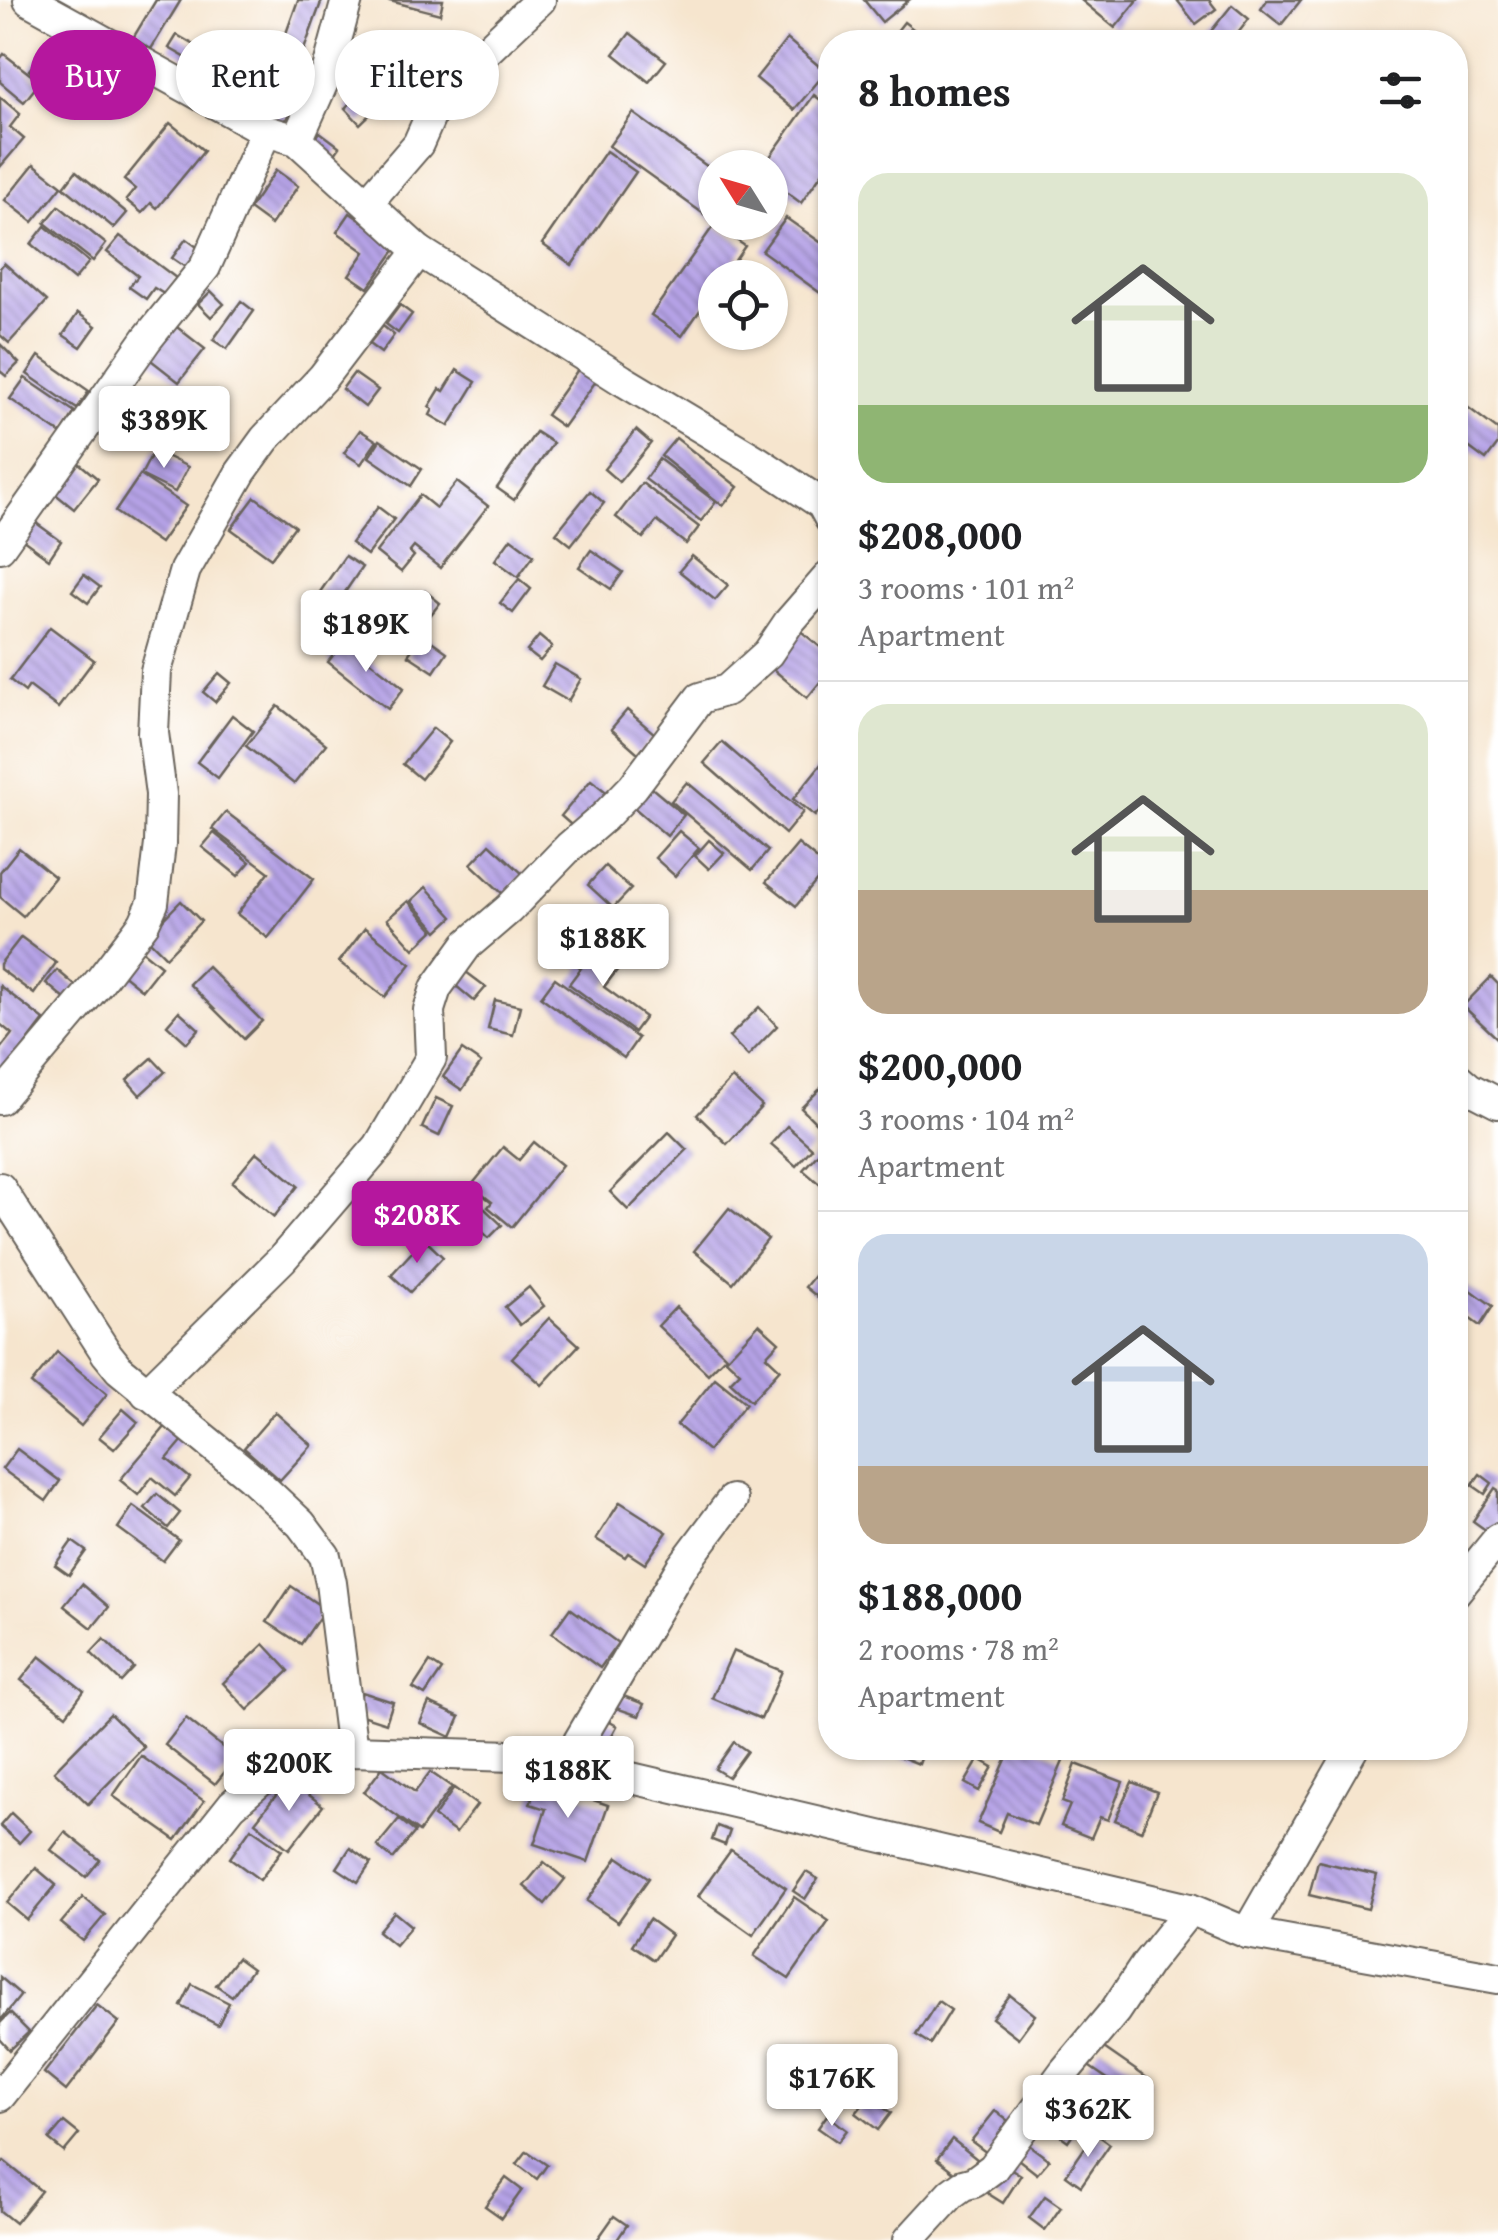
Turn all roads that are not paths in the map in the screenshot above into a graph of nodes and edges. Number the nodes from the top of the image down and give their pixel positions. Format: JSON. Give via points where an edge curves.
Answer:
{"nodes":[{"id":1,"x":29,"y":0,"type":"edge"},
{"id":2,"x":347,"y":0,"type":"edge"},
{"id":3,"x":540,"y":0,"type":"edge"},
{"id":4,"x":266,"y":131,"type":"junction"},
{"id":5,"x":297,"y":140,"type":"junction"},
{"id":6,"x":367,"y":203,"type":"junction"},
{"id":7,"x":419,"y":251,"type":"junction"},
{"id":8,"x":818,"y":501,"type":"edge"},
{"id":9,"x":0,"y":547,"type":"edge"},
{"id":10,"x":818,"y":588,"type":"edge"},
{"id":11,"x":1468,"y":1087,"type":"edge"},
{"id":12,"x":0,"y":1099,"type":"edge"},
{"id":13,"x":1498,"y":1103,"type":"edge"},
{"id":14,"x":0,"y":1188,"type":"edge"},
{"id":15,"x":146,"y":1393,"type":"junction"},
{"id":16,"x":732,"y":1500,"type":"dead end"},
{"id":17,"x":1498,"y":1539,"type":"edge"},
{"id":18,"x":1468,"y":1576,"type":"edge"},
{"id":19,"x":352,"y":1750,"type":"junction"},
{"id":20,"x":1347,"y":1760,"type":"edge"},
{"id":21,"x":572,"y":1764,"type":"junction"},
{"id":22,"x":1190,"y":1908,"type":"junction"},
{"id":23,"x":1247,"y":1933,"type":"junction"},
{"id":24,"x":1498,"y":1978,"type":"edge"},
{"id":25,"x":0,"y":2096,"type":"edge"},
{"id":26,"x":909,"y":2240,"type":"edge"}],
"edges":[{"from":1,"to":4,"type":"street"},
{"from":2,"to":5,"type":"street","via":[[327,73]]},
{"from":3,"to":6,"type":"street","via":[[446,89],[418,144]]},
{"from":4,"to":5,"type":"street"},
{"from":4,"to":9,"type":"street","via":[[205,267],[146,339]]},
{"from":5,"to":6,"type":"street"},
{"from":6,"to":7,"type":"street"},
{"from":7,"to":8,"type":"street"},
{"from":7,"to":12,"type":"street","via":[[324,378],[265,439],[185,570],[156,671],[161,794],[154,903],[99,982]]},
{"from":10,"to":15,"type":"street","via":[[768,653],[727,690],[700,698],[633,787],[467,945],[436,988],[429,1010],[430,1058],[379,1146],[282,1259]]},
{"from":11,"to":13,"type":"street"},
{"from":14,"to":15,"type":"street","via":[[107,1354]]},
{"from":15,"to":19,"type":"street","via":[[251,1477],[316,1540],[325,1556]]},
{"from":16,"to":21,"type":"street","via":[[681,1568],[579,1741]]},
{"from":17,"to":18,"type":"street"},
{"from":19,"to":21,"type":"street","via":[[542,1757]]},
{"from":19,"to":25,"type":"street","via":[[307,1757],[266,1776],[232,1804]]},
{"from":20,"to":23,"type":"street"},
{"from":21,"to":22,"type":"street"},
{"from":22,"to":23,"type":"street"},
{"from":22,"to":26,"type":"street","via":[[993,2168],[952,2193]]},
{"from":23,"to":24,"type":"street"}]}
